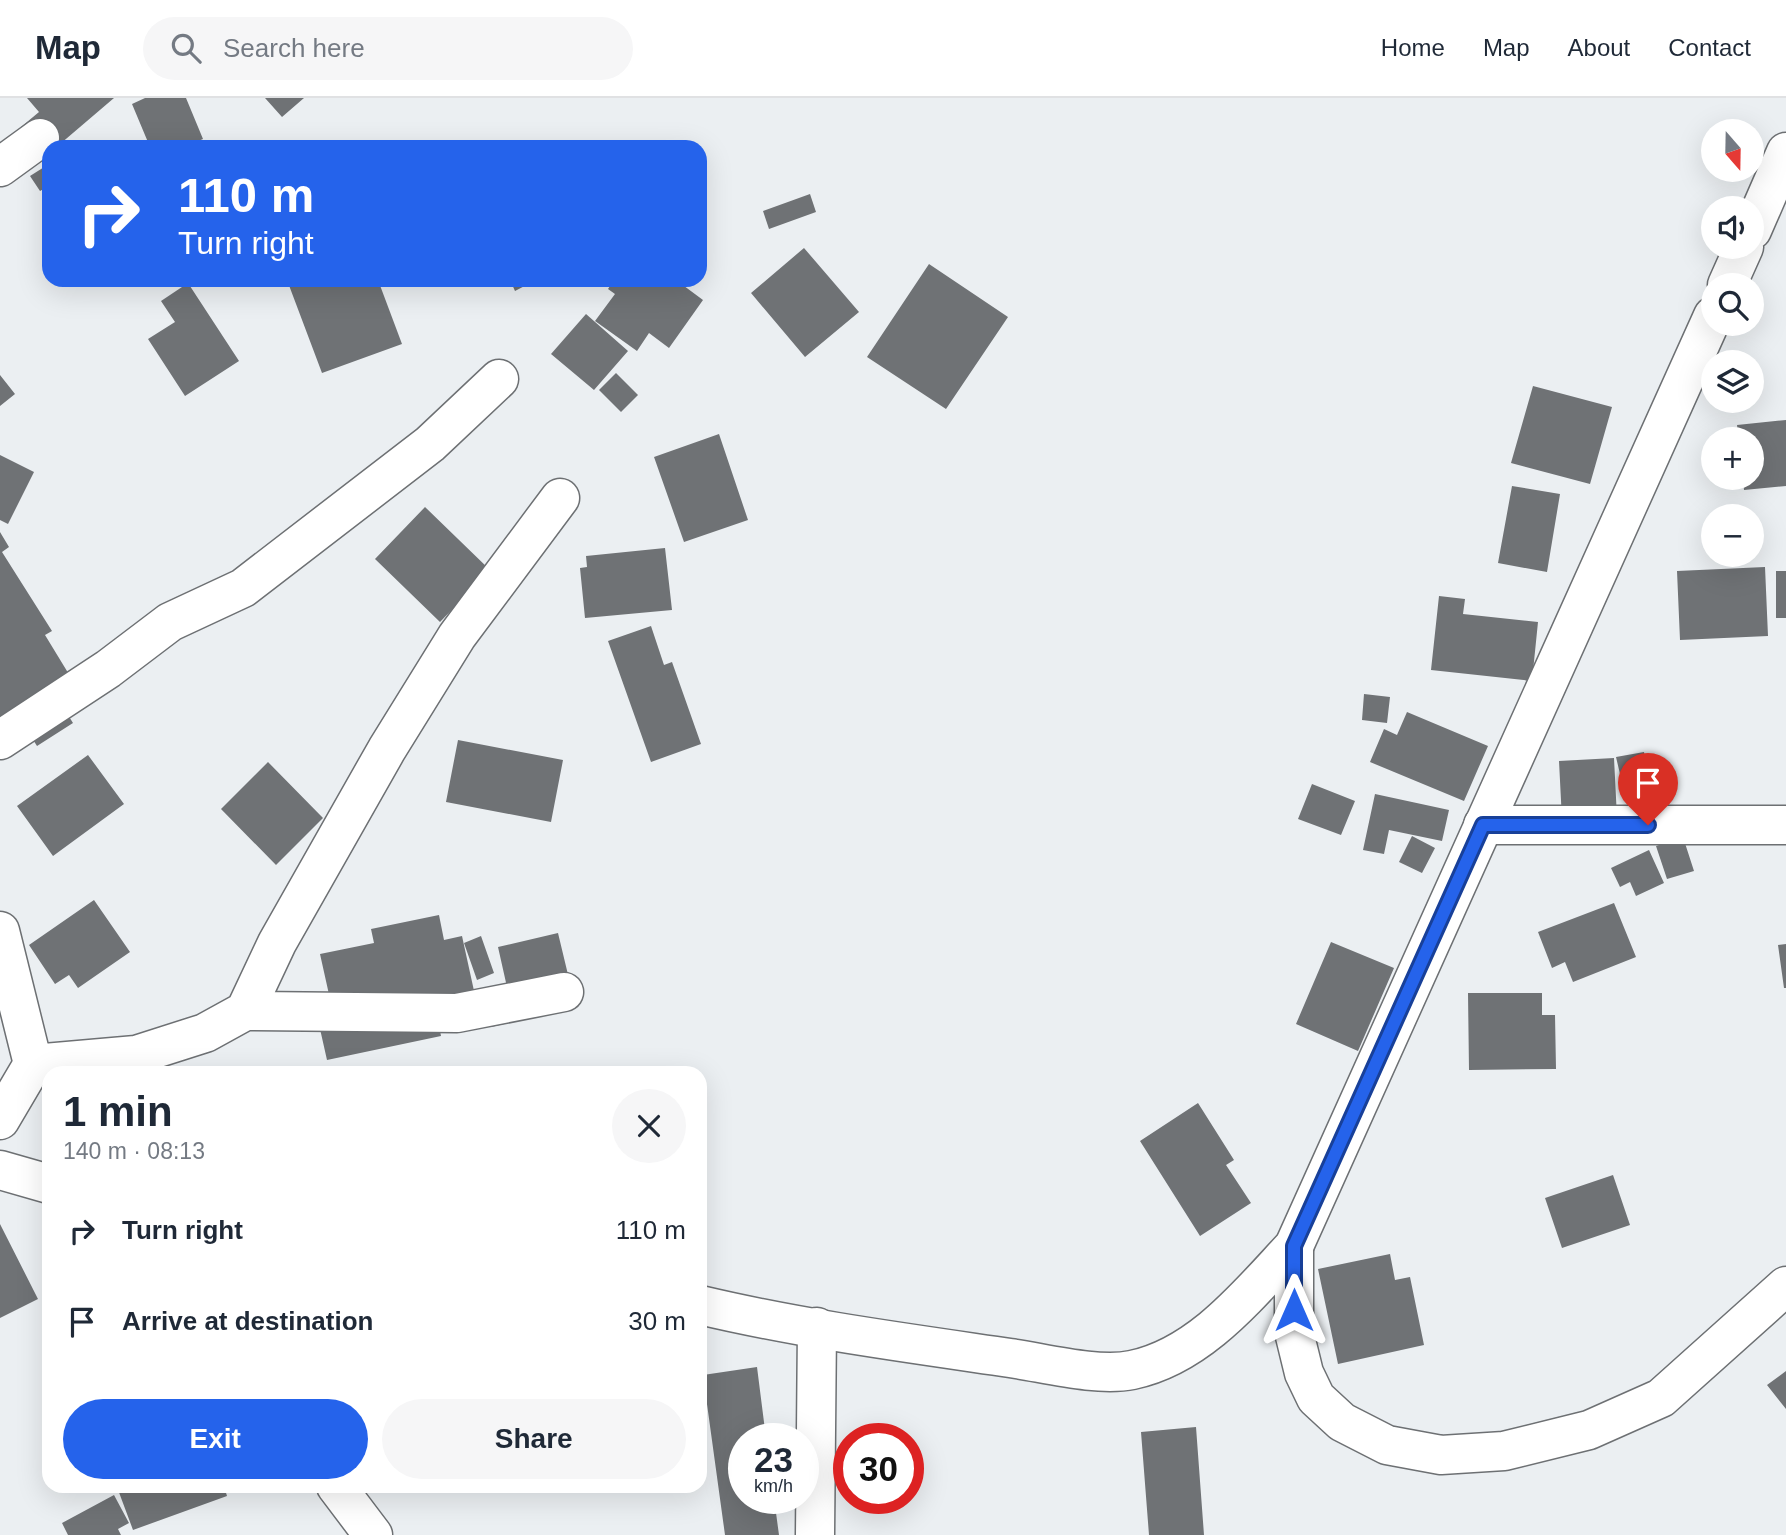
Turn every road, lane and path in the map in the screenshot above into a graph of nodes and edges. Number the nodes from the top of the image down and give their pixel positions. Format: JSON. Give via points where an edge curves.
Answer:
{"nodes":[{"id":1,"x":40,"y":138,"type":"dead end"},
{"id":2,"x":1786,"y":152,"type":"edge"},
{"id":3,"x":0,"y":167,"type":"edge"},
{"id":4,"x":1764,"y":202,"type":"edge"},
{"id":5,"x":1704,"y":336,"type":"edge"},
{"id":6,"x":499,"y":379,"type":"dead end"},
{"id":7,"x":560,"y":498,"type":"dead end"},
{"id":8,"x":0,"y":740,"type":"edge"},
{"id":9,"x":1483,"y":825,"type":"junction"},
{"id":10,"x":1786,"y":825,"type":"edge"},
{"id":11,"x":0,"y":931,"type":"edge"},
{"id":12,"x":564,"y":992,"type":"dead end"},
{"id":13,"x":245,"y":1011,"type":"junction"},
{"id":14,"x":33,"y":1064,"type":"junction"},
{"id":15,"x":0,"y":1120,"type":"edge"},
{"id":16,"x":0,"y":1170,"type":"edge"},
{"id":17,"x":42,"y":1182,"type":"edge"},
{"id":18,"x":1294,"y":1246,"type":"junction"},
{"id":19,"x":1786,"y":1286,"type":"edge"},
{"id":20,"x":707,"y":1306,"type":"edge"},
{"id":21,"x":817,"y":1326,"type":"junction"},
{"id":22,"x":341,"y":1493,"type":"edge"},
{"id":23,"x":373,"y":1535,"type":"edge"},
{"id":24,"x":814,"y":1535,"type":"edge"}],
"edges":[{"from":1,"to":3,"type":"street"},
{"from":2,"to":4,"type":"street"},
{"from":5,"to":9,"type":"street"},
{"from":6,"to":8,"type":"street","via":[[430,444],[243,588],[170,622]]},
{"from":7,"to":13,"type":"street","via":[[450,647],[277,943]]},
{"from":9,"to":10,"type":"street"},
{"from":9,"to":18,"type":"street"},
{"from":11,"to":14,"type":"street"},
{"from":12,"to":13,"type":"street","via":[[457,1013]]},
{"from":13,"to":14,"type":"street","via":[[205,1033],[136,1055]]},
{"from":14,"to":15,"type":"street"},
{"from":16,"to":17,"type":"street"},
{"from":18,"to":19,"type":"street","via":[[1294,1332],[1316,1398],[1342,1422],[1387,1445],[1441,1455],[1504,1451],[1590,1430],[1661,1398]]},
{"from":18,"to":21,"type":"street","via":[[1225,1318],[1173,1355],[1131,1370],[1085,1369]]},
{"from":20,"to":21,"type":"street"},
{"from":21,"to":24,"type":"street"},
{"from":22,"to":23,"type":"street"}]}
